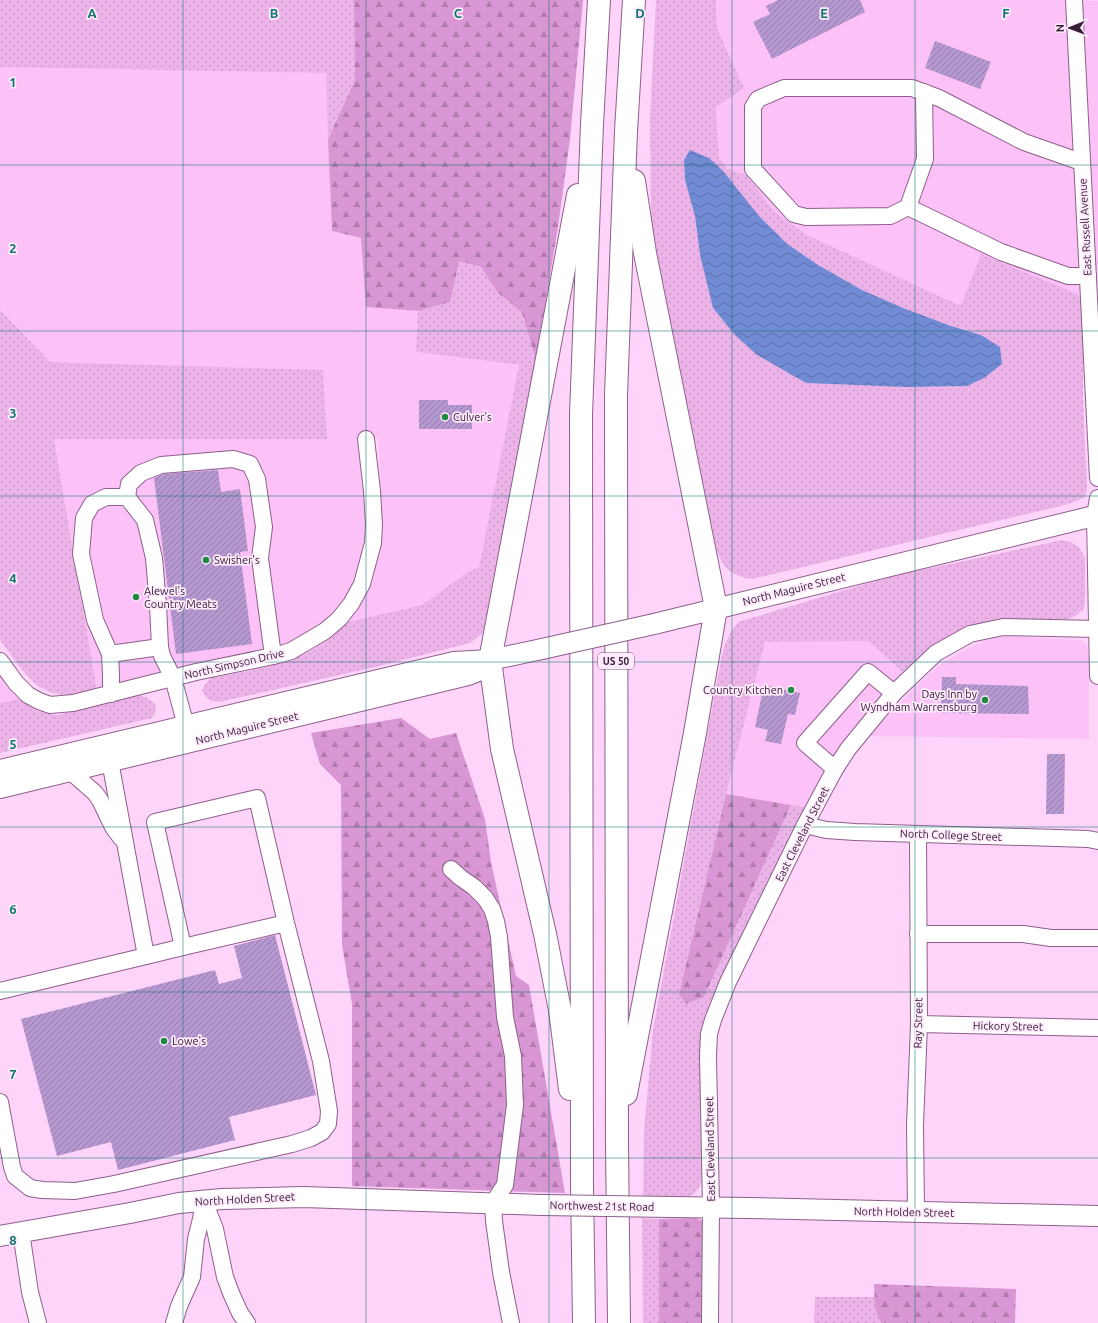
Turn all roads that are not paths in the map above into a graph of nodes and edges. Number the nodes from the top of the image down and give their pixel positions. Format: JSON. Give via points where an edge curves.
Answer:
{"nodes":[{"id":1,"x":599,"y":0,"type":"edge"},
{"id":2,"x":634,"y":0,"type":"edge"},
{"id":3,"x":1074,"y":0,"type":"edge"},
{"id":4,"x":924,"y":92,"type":"junction"},
{"id":5,"x":592,"y":124,"type":"junction"},
{"id":6,"x":626,"y":131,"type":"junction"},
{"id":7,"x":1081,"y":162,"type":"junction"},
{"id":8,"x":908,"y":206,"type":"junction"},
{"id":9,"x":1092,"y":252,"type":"edge"},
{"id":10,"x":1088,"y":276,"type":"junction"},
{"id":11,"x":1095,"y":343,"type":"edge"},
{"id":12,"x":366,"y":439,"type":"dead end"},
{"id":13,"x":1098,"y":478,"type":"edge"},
{"id":14,"x":127,"y":497,"type":"junction"},
{"id":15,"x":1097,"y":510,"type":"edge"},
{"id":16,"x":716,"y":608,"type":"junction"},
{"id":17,"x":1097,"y":629,"type":"junction"},
{"id":18,"x":160,"y":647,"type":"junction"},
{"id":19,"x":110,"y":654,"type":"junction"},
{"id":20,"x":273,"y":656,"type":"junction"},
{"id":21,"x":490,"y":660,"type":"junction"},
{"id":22,"x":0,"y":661,"type":"edge"},
{"id":23,"x":1098,"y":676,"type":"edge"},
{"id":24,"x":172,"y":678,"type":"junction"},
{"id":25,"x":894,"y":693,"type":"junction"},
{"id":26,"x":111,"y":694,"type":"junction"},
{"id":27,"x":186,"y":726,"type":"junction"},
{"id":28,"x":110,"y":762,"type":"junction"},
{"id":29,"x":835,"y":769,"type":"junction"},
{"id":30,"x":0,"y":770,"type":"edge"},
{"id":31,"x":70,"y":771,"type":"junction"},
{"id":32,"x":0,"y":788,"type":"edge"},
{"id":33,"x":805,"y":825,"type":"junction"},
{"id":34,"x":918,"y":834,"type":"junction"},
{"id":35,"x":1098,"y":841,"type":"edge"},
{"id":36,"x":125,"y":843,"type":"junction"},
{"id":37,"x":451,"y":869,"type":"dead end"},
{"id":38,"x":286,"y":923,"type":"junction"},
{"id":39,"x":918,"y":934,"type":"junction"},
{"id":40,"x":1098,"y":938,"type":"edge"},
{"id":41,"x":183,"y":947,"type":"junction"},
{"id":42,"x":146,"y":956,"type":"junction"},
{"id":43,"x":0,"y":991,"type":"edge"},
{"id":44,"x":918,"y":1024,"type":"junction"},
{"id":45,"x":1098,"y":1028,"type":"edge"},
{"id":46,"x":0,"y":1102,"type":"edge"},
{"id":47,"x":617,"y":1143,"type":"junction"},
{"id":48,"x":582,"y":1183,"type":"junction"},
{"id":49,"x":204,"y":1201,"type":"junction"},
{"id":50,"x":492,"y":1203,"type":"junction"},
{"id":51,"x":711,"y":1208,"type":"junction"},
{"id":52,"x":916,"y":1212,"type":"junction"},
{"id":53,"x":1098,"y":1216,"type":"edge"},
{"id":54,"x":21,"y":1232,"type":"junction"},
{"id":55,"x":0,"y":1236,"type":"edge"},
{"id":56,"x":38,"y":1323,"type":"edge"},
{"id":57,"x":174,"y":1323,"type":"edge"},
{"id":58,"x":247,"y":1323,"type":"edge"},
{"id":59,"x":511,"y":1323,"type":"edge"},
{"id":60,"x":584,"y":1323,"type":"edge"},
{"id":61,"x":619,"y":1323,"type":"edge"},
{"id":62,"x":710,"y":1323,"type":"edge"}],
"edges":[{"from":1,"to":5,"type":"highway"},
{"from":2,"to":6,"type":"highway","number":"US 50"},
{"from":3,"to":7,"type":"street","name":"East Russell Avenue"},
{"from":4,"to":7,"type":"street","via":[[1024,142]]},
{"from":4,"to":8,"type":"street","via":[[925,159]]},
{"from":4,"to":8,"type":"street","via":[[912,88],[784,88],[758,99],[752,107],[753,169],[794,214],[806,218],[890,216]]},
{"from":5,"to":21,"type":"highway"},
{"from":5,"to":48,"type":"highway","via":[[580,415]]},
{"from":6,"to":16,"type":"highway","via":[[645,253]]},
{"from":6,"to":47,"type":"highway","number":"US 50","via":[[616,395]]},
{"from":7,"to":9,"type":"street","name":"East Russell Avenue"},
{"from":8,"to":10,"type":"street","via":[[1001,252],[1068,276]]},
{"from":9,"to":10,"type":"street","name":"East Russell Avenue"},
{"from":10,"to":11,"type":"street","name":"East Russell Avenue"},
{"from":11,"to":13,"type":"street","name":"East Russell Avenue"},
{"from":12,"to":20,"type":"street","name":"North Simpson Drive","via":[[374,525],[373,543],[362,584],[351,604],[325,631],[291,651]]},
{"from":14,"to":18,"type":"street","via":[[146,520],[154,558]]},
{"from":14,"to":19,"type":"street","via":[[106,497],[92,504],[84,518],[81,554],[95,620]]},
{"from":14,"to":20,"type":"street","via":[[129,484],[141,473],[161,465],[233,459],[250,464],[257,479],[264,527],[260,558]]},
{"from":15,"to":16,"type":"main road","name":"North Maguire Street"},
{"from":15,"to":17,"type":"street"},
{"from":16,"to":21,"type":"main road","name":"North Maguire Street","bridge":true},
{"from":16,"to":47,"type":"highway","via":[[696,733]]},
{"from":17,"to":23,"type":"street"},
{"from":17,"to":25,"type":"street","name":"East Cleveland Street","via":[[1003,627],[970,634],[936,653]]},
{"from":18,"to":19,"type":"street"},
{"from":18,"to":24,"type":"street"},
{"from":19,"to":26,"type":"street"},
{"from":20,"to":24,"type":"street","name":"North Simpson Drive"},
{"from":21,"to":27,"type":"main road","name":"North Maguire Street","via":[[454,662]]},
{"from":21,"to":28,"type":"main road","name":"North Maguire Street","via":[[478,671],[468,675]]},
{"from":21,"to":48,"type":"highway","via":[[502,750],[560,1010]]},
{"from":22,"to":26,"type":"street","name":"North Simpson Drive","via":[[16,683],[28,694],[50,705],[73,703]]},
{"from":24,"to":26,"type":"street","name":"North Simpson Drive"},
{"from":24,"to":27,"type":"street"},
{"from":25,"to":29,"type":"street","name":"East Cleveland Street"},
{"from":25,"to":29,"type":"street","via":[[868,672],[805,743]]},
{"from":27,"to":30,"type":"main road","name":"North Maguire Street"},
{"from":28,"to":31,"type":"main road","name":"North Maguire Street"},
{"from":28,"to":36,"type":"street"},
{"from":29,"to":33,"type":"street","name":"East Cleveland Street"},
{"from":31,"to":32,"type":"main road","name":"North Maguire Street"},
{"from":31,"to":36,"type":"street","via":[[95,792],[113,827]]},
{"from":33,"to":34,"type":"street","name":"North College Street","via":[[826,830]]},
{"from":33,"to":51,"type":"street","name":"East Cleveland Street","via":[[728,982],[709,1034]]},
{"from":34,"to":35,"type":"street","name":"North College Street"},
{"from":34,"to":39,"type":"street","name":"Ray Street"},
{"from":36,"to":42,"type":"street"},
{"from":37,"to":50,"type":"street","via":[[485,898],[492,909],[499,937],[505,1017],[513,1056],[515,1105],[505,1185]]},
{"from":38,"to":41,"type":"street"},
{"from":38,"to":41,"type":"street","via":[[257,798],[184,815],[155,822]]},
{"from":38,"to":46,"type":"street","via":[[321,1061],[329,1111],[328,1124],[322,1132],[292,1144],[114,1184],[75,1190],[42,1190],[30,1188],[15,1176]]},
{"from":39,"to":40,"type":"street","via":[[1016,934],[1051,938]]},
{"from":39,"to":44,"type":"street","name":"Ray Street"},
{"from":41,"to":42,"type":"street"},
{"from":42,"to":43,"type":"street"},
{"from":44,"to":45,"type":"street","name":"Hickory Street"},
{"from":44,"to":52,"type":"street","name":"Ray Street"},
{"from":47,"to":61,"type":"highway","number":"US 50"},
{"from":48,"to":60,"type":"highway"},
{"from":49,"to":50,"type":"main road","name":"North Holden Street","via":[[304,1197]]},
{"from":49,"to":54,"type":"main road","name":"North Holden Street","via":[[179,1203]]},
{"from":49,"to":57,"type":"street","via":[[192,1276]]},
{"from":49,"to":58,"type":"street","via":[[215,1229],[225,1277],[240,1313]]},
{"from":50,"to":51,"type":"main road","name":"Northwest 21st Road","bridge":true},
{"from":50,"to":59,"type":"street"},
{"from":51,"to":52,"type":"main road","name":"North Holden Street"},
{"from":51,"to":62,"type":"street","name":"East Cleveland Street"},
{"from":52,"to":53,"type":"main road","name":"North Holden Street"},
{"from":54,"to":55,"type":"main road","name":"North Holden Street"},
{"from":54,"to":56,"type":"street","via":[[30,1292]]}]}
